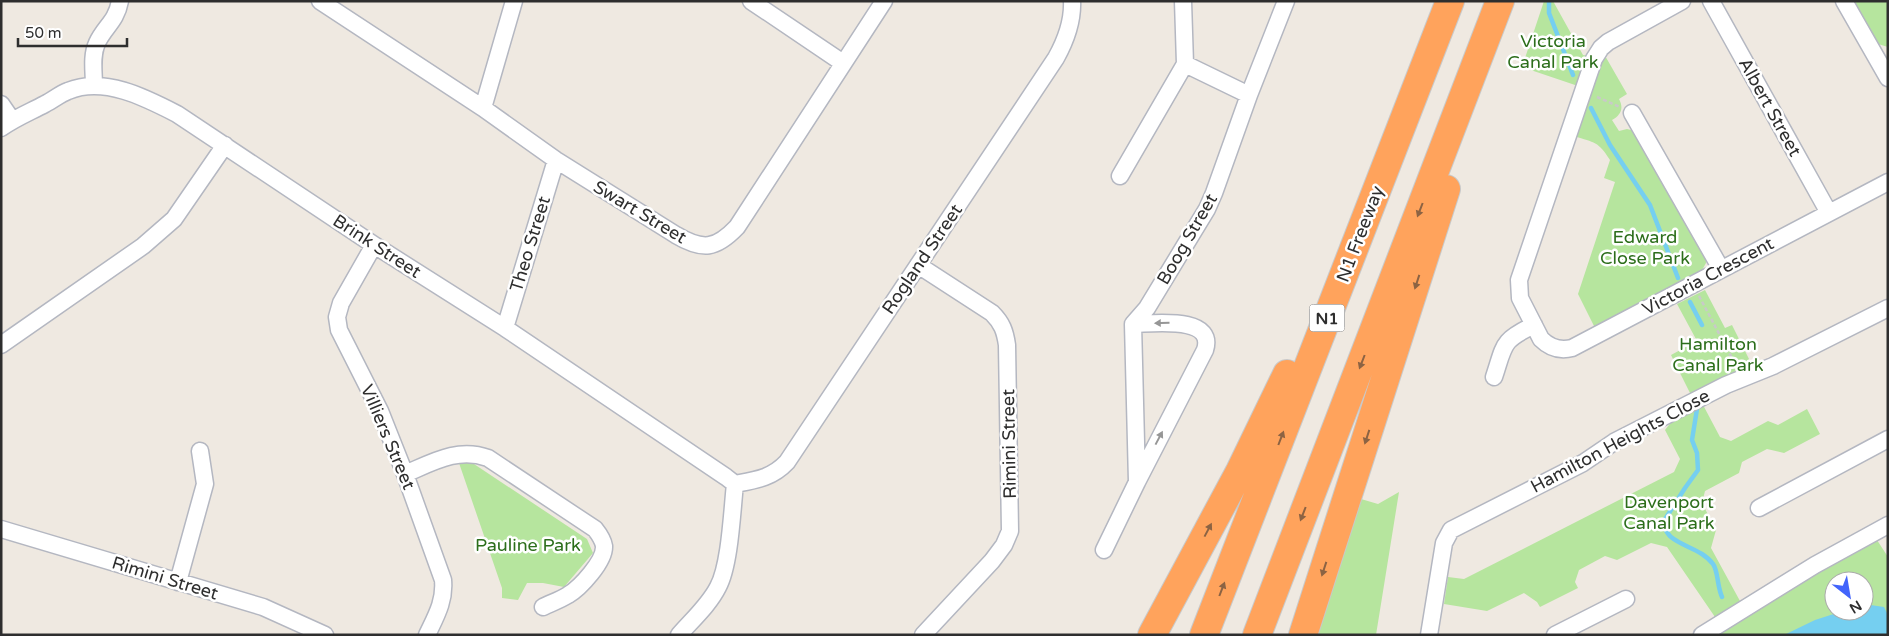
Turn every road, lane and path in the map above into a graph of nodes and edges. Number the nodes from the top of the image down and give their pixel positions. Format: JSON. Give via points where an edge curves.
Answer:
{"nodes":[{"id":1,"x":120,"y":1,"type":"edge"},
{"id":2,"x":320,"y":1,"type":"edge"},
{"id":3,"x":514,"y":1,"type":"edge"},
{"id":4,"x":751,"y":1,"type":"edge"},
{"id":5,"x":884,"y":1,"type":"edge"},
{"id":6,"x":1072,"y":1,"type":"edge"},
{"id":7,"x":1184,"y":1,"type":"edge"},
{"id":8,"x":1286,"y":1,"type":"edge"},
{"id":9,"x":1450,"y":1,"type":"edge"},
{"id":10,"x":1501,"y":1,"type":"edge"},
{"id":11,"x":1682,"y":1,"type":"edge"},
{"id":12,"x":1710,"y":1,"type":"edge"},
{"id":13,"x":1844,"y":1,"type":"edge"},
{"id":14,"x":1432,"y":48,"type":"junction"},
{"id":15,"x":1883,"y":60,"type":"edge"},
{"id":16,"x":843,"y":63,"type":"junction"},
{"id":17,"x":1185,"y":64,"type":"junction"},
{"id":18,"x":1888,"y":78,"type":"edge"},
{"id":19,"x":94,"y":86,"type":"junction"},
{"id":20,"x":1583,"y":90,"type":"junction"},
{"id":21,"x":1249,"y":95,"type":"junction"},
{"id":22,"x":1,"y":104,"type":"edge"},
{"id":23,"x":483,"y":108,"type":"junction"},
{"id":24,"x":1632,"y":113,"type":"joint"},
{"id":25,"x":7,"y":124,"type":"edge"},
{"id":26,"x":225,"y":145,"type":"junction"},
{"id":27,"x":556,"y":160,"type":"junction"},
{"id":28,"x":1120,"y":176,"type":"dead end"},
{"id":29,"x":1888,"y":182,"type":"edge"},
{"id":30,"x":1829,"y":212,"type":"junction"},
{"id":31,"x":374,"y":245,"type":"junction"},
{"id":32,"x":918,"y":265,"type":"junction"},
{"id":33,"x":1721,"y":270,"type":"junction"},
{"id":34,"x":1692,"y":284,"type":"junction"},
{"id":35,"x":1888,"y":308,"type":"edge"},
{"id":36,"x":1133,"y":324,"type":"junction"},
{"id":37,"x":1534,"y":325,"type":"junction"},
{"id":38,"x":505,"y":328,"type":"junction"},
{"id":39,"x":1,"y":345,"type":"edge"},
{"id":40,"x":1494,"y":377,"type":"dead end"},
{"id":41,"x":1710,"y":393,"type":"junction"},
{"id":42,"x":1887,"y":441,"type":"edge"},
{"id":43,"x":200,"y":451,"type":"dead end"},
{"id":44,"x":405,"y":474,"type":"junction"},
{"id":45,"x":1137,"y":482,"type":"junction"},
{"id":46,"x":735,"y":484,"type":"junction"},
{"id":47,"x":1759,"y":508,"type":"dead end"},
{"id":48,"x":1888,"y":526,"type":"edge"},
{"id":49,"x":1,"y":529,"type":"edge"},
{"id":50,"x":1104,"y":550,"type":"dead end"},
{"id":51,"x":178,"y":582,"type":"junction"},
{"id":52,"x":1626,"y":599,"type":"dead end"},
{"id":53,"x":543,"y":607,"type":"dead end"},
{"id":54,"x":326,"y":635,"type":"edge"},
{"id":55,"x":427,"y":635,"type":"edge"},
{"id":56,"x":678,"y":635,"type":"edge"},
{"id":57,"x":923,"y":635,"type":"edge"},
{"id":58,"x":1152,"y":635,"type":"edge"},
{"id":59,"x":1204,"y":635,"type":"edge"},
{"id":60,"x":1257,"y":635,"type":"edge"},
{"id":61,"x":1303,"y":635,"type":"edge"},
{"id":62,"x":1430,"y":635,"type":"edge"},
{"id":63,"x":1555,"y":635,"type":"edge"},
{"id":64,"x":1702,"y":635,"type":"edge"}],
"edges":[{"from":1,"to":19,"type":"street","via":[[116,15],[95,49]]},
{"from":2,"to":23,"type":"street","name":"Swart Street"},
{"from":3,"to":23,"type":"street"},
{"from":4,"to":16,"type":"street"},
{"from":5,"to":16,"type":"street","name":"Swart Street"},
{"from":6,"to":32,"type":"street","name":"Rogland Street","via":[[1071,22],[1062,47]]},
{"from":7,"to":17,"type":"street"},
{"from":8,"to":21,"type":"street","name":"Boog Street"},
{"from":9,"to":14,"type":"highway","name":"N1 Freeway","number":"N1"},
{"from":10,"to":60,"type":"highway","one_way":true},
{"from":10,"to":61,"type":"highway","one_way":true,"via":[[1469,118]]},
{"from":11,"to":20,"type":"street","name":"Victoria Crescent","via":[[1601,48]]},
{"from":12,"to":30,"type":"street","name":"Albert Street"},
{"from":13,"to":15,"type":"street"},
{"from":58,"to":14,"type":"highway","one_way":true,"via":[[1274,402]]},
{"from":59,"to":14,"type":"highway","name":"N1 Freeway","number":"N1","one_way":true},
{"from":15,"to":18,"type":"street"},
{"from":16,"to":27,"type":"street","name":"Swart Street","via":[[737,227],[715,245],[702,247],[689,243]]},
{"from":17,"to":21,"type":"street"},
{"from":17,"to":28,"type":"street"},
{"from":19,"to":25,"type":"street","name":"Brink Street","via":[[69,91]]},
{"from":19,"to":26,"type":"street","name":"Brink Street","via":[[132,93],[157,104]]},
{"from":20,"to":24,"type":"path"},
{"from":20,"to":37,"type":"street","name":"Victoria Crescent","via":[[1519,280],[1520,298]]},
{"from":21,"to":36,"type":"street","name":"Boog Street","via":[[1207,209],[1147,308]]},
{"from":22,"to":25,"type":"street"},
{"from":23,"to":27,"type":"street","name":"Swart Street"},
{"from":24,"to":33,"type":"street"},
{"from":26,"to":31,"type":"street","name":"Brink Street"},
{"from":26,"to":39,"type":"street","via":[[174,219],[161,232]]},
{"from":27,"to":38,"type":"street","name":"Theo Street"},
{"from":29,"to":30,"type":"street","name":"Victoria Crescent"},
{"from":30,"to":33,"type":"street","name":"Victoria Crescent"},
{"from":31,"to":38,"type":"street","name":"Brink Street"},
{"from":31,"to":44,"type":"street","name":"Villiers Street","via":[[341,303],[337,317],[339,330],[380,411]]},
{"from":32,"to":46,"type":"street","name":"Rogland Street","via":[[787,462],[765,478]]},
{"from":32,"to":57,"type":"street","name":"Rimini Street","via":[[992,313],[1006,332],[1010,530],[992,561]]},
{"from":33,"to":34,"type":"street","name":"Victoria Crescent"},
{"from":34,"to":37,"type":"street","name":"Victoria Crescent","via":[[1567,349],[1556,349],[1545,343]]},
{"from":34,"to":41,"type":"path","via":[[1732,358]]},
{"from":35,"to":41,"type":"street","name":"Hamilton Heights Close","via":[[1782,362]]},
{"from":36,"to":45,"type":"street"},
{"from":45,"to":36,"type":"street","one_way":true,"via":[[1208,342],[1200,330],[1186,323]]},
{"from":37,"to":40,"type":"street","via":[[1512,336],[1506,343]]},
{"from":38,"to":46,"type":"street","name":"Brink Street"},
{"from":41,"to":62,"type":"street","name":"Hamilton Heights Close","via":[[1451,530],[1444,543]]},
{"from":42,"to":47,"type":"street"},
{"from":43,"to":51,"type":"street","via":[[205,484]]},
{"from":44,"to":53,"type":"street","via":[[443,458],[475,453],[488,458],[595,529],[604,545],[598,565],[569,594]]},
{"from":44,"to":55,"type":"street","name":"Villiers Street","via":[[443,580],[441,605]]},
{"from":45,"to":50,"type":"street"},
{"from":46,"to":56,"type":"street","via":[[724,573],[710,600]]},
{"from":48,"to":64,"type":"street","via":[[1815,565]]},
{"from":49,"to":51,"type":"street","name":"Rimini Street"},
{"from":51,"to":54,"type":"street","name":"Rimini Street","via":[[263,607]]},
{"from":52,"to":63,"type":"street"}]}
